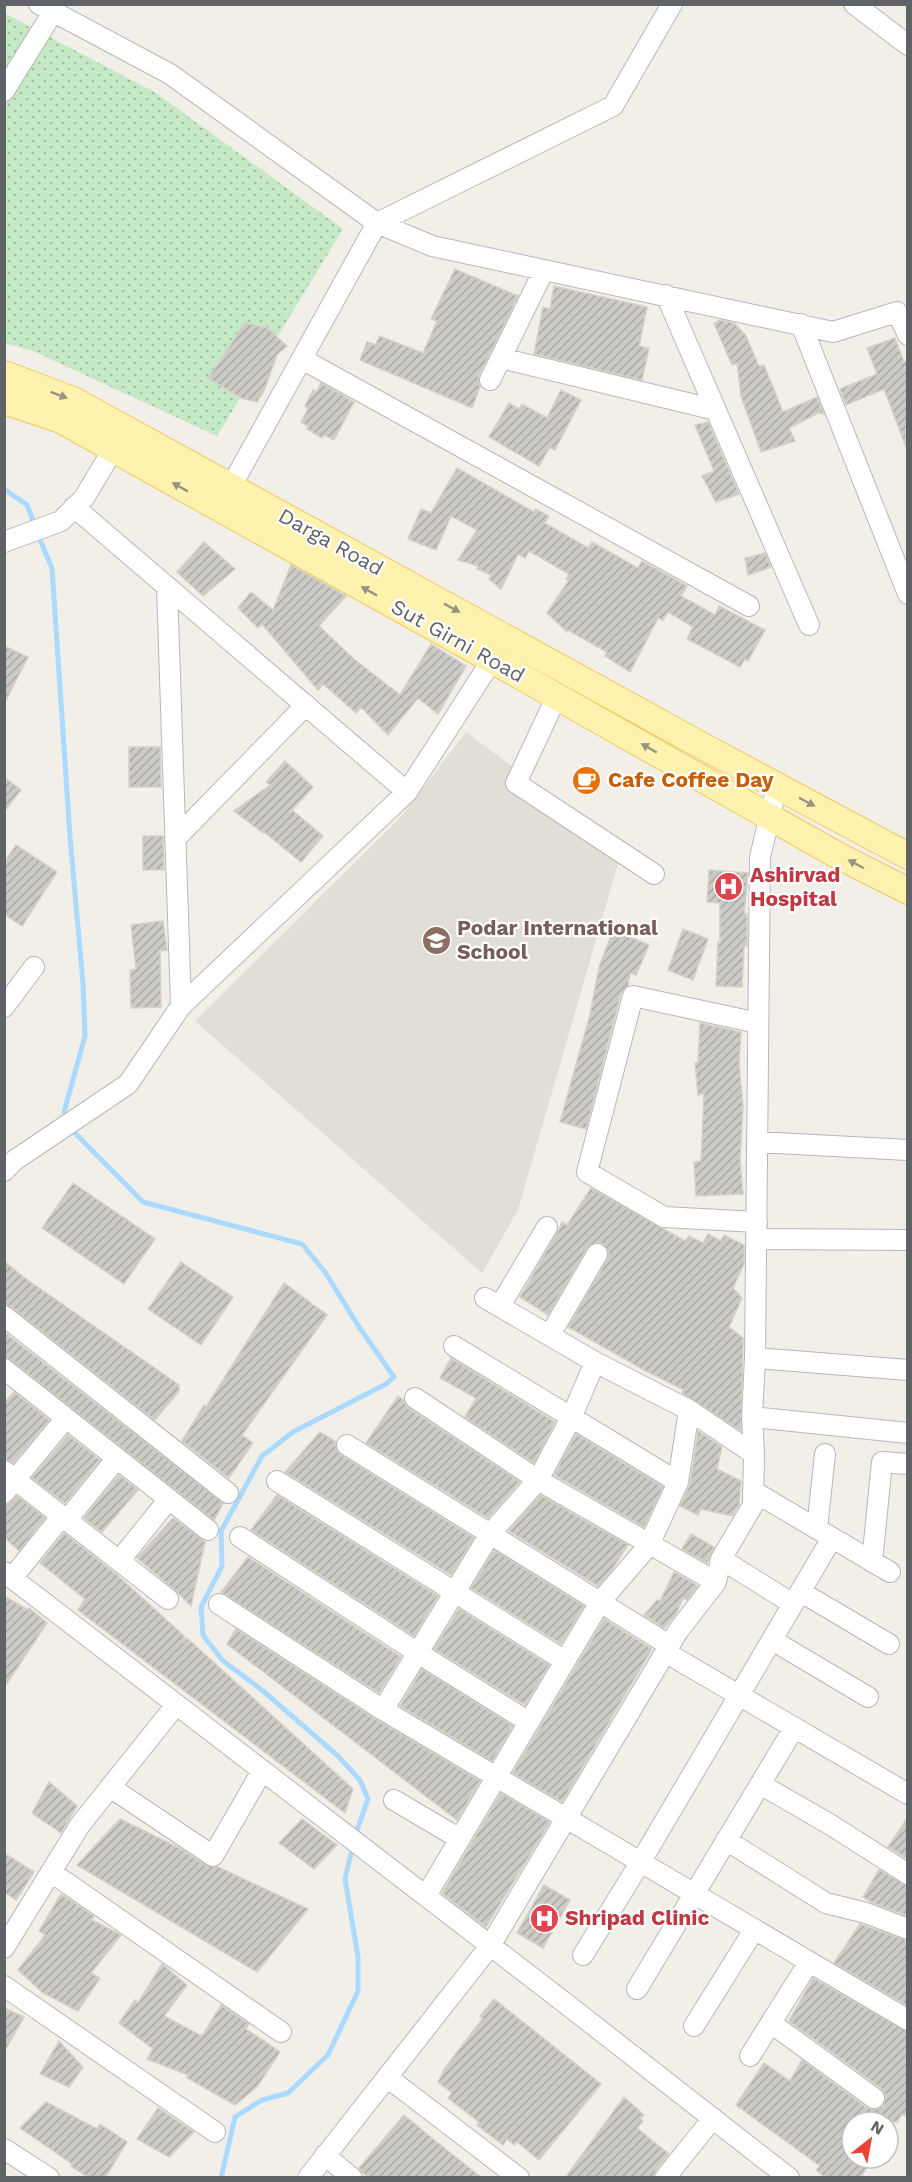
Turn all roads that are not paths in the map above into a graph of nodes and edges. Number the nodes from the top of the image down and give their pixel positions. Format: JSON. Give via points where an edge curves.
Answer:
{"nodes":[{"id":1,"x":672,"y":4,"type":"edge"},
{"id":2,"x":854,"y":4,"type":"edge"},
{"id":3,"x":46,"y":8,"type":"edge"},
{"id":4,"x":908,"y":45,"type":"edge"},
{"id":5,"x":4,"y":91,"type":"edge"},
{"id":6,"x":376,"y":224,"type":"junction"},
{"id":7,"x":544,"y":270,"type":"junction"},
{"id":8,"x":666,"y":295,"type":"junction"},
{"id":9,"x":801,"y":324,"type":"junction"},
{"id":10,"x":908,"y":335,"type":"edge"},
{"id":11,"x":501,"y":358,"type":"junction"},
{"id":12,"x":302,"y":359,"type":"junction"},
{"id":13,"x":4,"y":374,"type":"edge"},
{"id":14,"x":490,"y":380,"type":"dead end"},
{"id":15,"x":4,"y":401,"type":"edge"},
{"id":16,"x":716,"y":410,"type":"junction"},
{"id":17,"x":119,"y":439,"type":"junction"},
{"id":18,"x":225,"y":498,"type":"junction"},
{"id":19,"x":68,"y":514,"type":"junction"},
{"id":20,"x":4,"y":542,"type":"edge"},
{"id":21,"x":167,"y":587,"type":"junction"},
{"id":22,"x":908,"y":594,"type":"edge"},
{"id":23,"x":749,"y":606,"type":"dead end"},
{"id":24,"x":809,"y":625,"type":"dead end"},
{"id":25,"x":492,"y":660,"type":"junction"},
{"id":26,"x":557,"y":696,"type":"junction"},
{"id":27,"x":306,"y":705,"type":"junction"},
{"id":28,"x":777,"y":786,"type":"junction"},
{"id":29,"x":407,"y":792,"type":"junction"},
{"id":30,"x":770,"y":816,"type":"junction"},
{"id":31,"x":175,"y":840,"type":"junction"},
{"id":32,"x":908,"y":856,"type":"edge"},
{"id":33,"x":654,"y":874,"type":"dead end"},
{"id":34,"x":908,"y":891,"type":"edge"},
{"id":35,"x":34,"y":967,"type":"dead end"},
{"id":36,"x":181,"y":1006,"type":"junction"},
{"id":37,"x":4,"y":1007,"type":"edge"},
{"id":38,"x":758,"y":1023,"type":"junction"},
{"id":39,"x":757,"y":1142,"type":"junction"},
{"id":40,"x":908,"y":1150,"type":"edge"},
{"id":41,"x":8,"y":1162,"type":"edge"},
{"id":42,"x":547,"y":1227,"type":"dead end"},
{"id":43,"x":757,"y":1230,"type":"junction"},
{"id":44,"x":908,"y":1240,"type":"edge"},
{"id":45,"x":597,"y":1254,"type":"dead end"},
{"id":46,"x":4,"y":1316,"type":"edge"},
{"id":47,"x":550,"y":1335,"type":"junction"},
{"id":48,"x":454,"y":1346,"type":"dead end"},
{"id":49,"x":755,"y":1358,"type":"junction"},
{"id":50,"x":595,"y":1362,"type":"junction"},
{"id":51,"x":908,"y":1370,"type":"edge"},
{"id":52,"x":8,"y":1378,"type":"edge"},
{"id":53,"x":415,"y":1398,"type":"dead end"},
{"id":54,"x":688,"y":1410,"type":"junction"},
{"id":55,"x":572,"y":1416,"type":"junction"},
{"id":56,"x":752,"y":1417,"type":"junction"},
{"id":57,"x":66,"y":1418,"type":"junction"},
{"id":58,"x":908,"y":1433,"type":"edge"},
{"id":59,"x":347,"y":1445,"type":"dead end"},
{"id":60,"x":754,"y":1454,"type":"junction"},
{"id":61,"x":825,"y":1454,"type":"dead end"},
{"id":62,"x":117,"y":1458,"type":"junction"},
{"id":63,"x":908,"y":1464,"type":"edge"},
{"id":64,"x":538,"y":1480,"type":"junction"},
{"id":65,"x":8,"y":1481,"type":"edge"},
{"id":66,"x":277,"y":1481,"type":"dead end"},
{"id":67,"x":678,"y":1482,"type":"junction"},
{"id":68,"x":753,"y":1491,"type":"junction"},
{"id":69,"x":228,"y":1493,"type":"dead end"},
{"id":70,"x":169,"y":1499,"type":"junction"},
{"id":71,"x":64,"y":1518,"type":"junction"},
{"id":72,"x":208,"y":1530,"type":"dead end"},
{"id":73,"x":490,"y":1534,"type":"junction"},
{"id":74,"x":825,"y":1534,"type":"junction"},
{"id":75,"x":240,"y":1537,"type":"dead end"},
{"id":76,"x":649,"y":1545,"type":"junction"},
{"id":77,"x":721,"y":1559,"type":"junction"},
{"id":78,"x":119,"y":1561,"type":"junction"},
{"id":79,"x":872,"y":1562,"type":"junction"},
{"id":80,"x":890,"y":1572,"type":"dead end"},
{"id":81,"x":8,"y":1575,"type":"edge"},
{"id":82,"x":716,"y":1582,"type":"junction"},
{"id":83,"x":455,"y":1592,"type":"junction"},
{"id":84,"x":797,"y":1598,"type":"junction"},
{"id":85,"x":168,"y":1599,"type":"dead end"},
{"id":86,"x":600,"y":1602,"type":"junction"},
{"id":87,"x":219,"y":1604,"type":"dead end"},
{"id":88,"x":772,"y":1640,"type":"junction"},
{"id":89,"x":889,"y":1644,"type":"dead end"},
{"id":90,"x":667,"y":1649,"type":"junction"},
{"id":91,"x":418,"y":1653,"type":"junction"},
{"id":92,"x":565,"y":1661,"type":"junction"},
{"id":93,"x":739,"y":1695,"type":"junction"},
{"id":94,"x":868,"y":1696,"type":"dead end"},
{"id":95,"x":176,"y":1705,"type":"junction"},
{"id":96,"x":383,"y":1710,"type":"junction"},
{"id":97,"x":529,"y":1722,"type":"junction"},
{"id":98,"x":794,"y":1728,"type":"junction"},
{"id":99,"x":262,"y":1771,"type":"junction"},
{"id":100,"x":496,"y":1778,"type":"junction"},
{"id":101,"x":760,"y":1784,"type":"junction"},
{"id":102,"x":110,"y":1787,"type":"junction"},
{"id":103,"x":908,"y":1794,"type":"edge"},
{"id":104,"x":394,"y":1800,"type":"dead end"},
{"id":105,"x":565,"y":1820,"type":"junction"},
{"id":106,"x":459,"y":1839,"type":"junction"},
{"id":107,"x":726,"y":1840,"type":"junction"},
{"id":108,"x":640,"y":1863,"type":"junction"},
{"id":109,"x":51,"y":1872,"type":"junction"},
{"id":110,"x":908,"y":1874,"type":"edge"},
{"id":111,"x":693,"y":1894,"type":"junction"},
{"id":112,"x":426,"y":1896,"type":"junction"},
{"id":113,"x":908,"y":1929,"type":"edge"},
{"id":114,"x":754,"y":1930,"type":"junction"},
{"id":115,"x":490,"y":1946,"type":"junction"},
{"id":116,"x":4,"y":1948,"type":"edge"},
{"id":117,"x":583,"y":1954,"type":"dead end"},
{"id":118,"x":809,"y":1962,"type":"junction"},
{"id":119,"x":4,"y":1986,"type":"edge"},
{"id":120,"x":637,"y":1989,"type":"dead end"},
{"id":121,"x":908,"y":2020,"type":"edge"},
{"id":122,"x":771,"y":2023,"type":"junction"},
{"id":123,"x":694,"y":2026,"type":"dead end"},
{"id":124,"x":281,"y":2032,"type":"dead end"},
{"id":125,"x":750,"y":2056,"type":"dead end"},
{"id":126,"x":387,"y":2077,"type":"junction"},
{"id":127,"x":874,"y":2098,"type":"dead end"},
{"id":128,"x":713,"y":2118,"type":"junction"},
{"id":129,"x":215,"y":2132,"type":"dead end"},
{"id":130,"x":4,"y":2149,"type":"edge"},
{"id":131,"x":325,"y":2156,"type":"junction"},
{"id":132,"x":50,"y":2178,"type":"edge"},
{"id":133,"x":308,"y":2178,"type":"edge"},
{"id":134,"x":352,"y":2178,"type":"edge"},
{"id":135,"x":519,"y":2178,"type":"edge"},
{"id":136,"x":665,"y":2178,"type":"edge"},
{"id":137,"x":789,"y":2178,"type":"edge"}],
"edges":[{"from":1,"to":6,"type":"street","via":[[613,106]]},
{"from":2,"to":4,"type":"street"},
{"from":3,"to":5,"type":"street"},
{"from":3,"to":6,"type":"street","via":[[170,74]]},
{"from":6,"to":7,"type":"street","via":[[432,246]]},
{"from":6,"to":12,"type":"street"},
{"from":7,"to":8,"type":"street"},
{"from":7,"to":11,"type":"street"},
{"from":8,"to":9,"type":"street"},
{"from":8,"to":16,"type":"street"},
{"from":9,"to":10,"type":"street","via":[[833,332],[897,312]]},
{"from":9,"to":22,"type":"street"},
{"from":11,"to":14,"type":"street"},
{"from":11,"to":16,"type":"street"},
{"from":12,"to":18,"type":"street"},
{"from":12,"to":23,"type":"street"},
{"from":13,"to":17,"type":"main road","name":"Darga Road","one_way":true,"via":[[73,400]]},
{"from":15,"to":17,"type":"main road"},
{"from":16,"to":24,"type":"street"},
{"from":17,"to":18,"type":"main road","name":"Darga Road"},
{"from":17,"to":19,"type":"street","via":[[84,498]]},
{"from":25,"to":18,"type":"main road","name":"Sut Girni Road","one_way":true},
{"from":18,"to":28,"type":"main road","name":"Darga Road","one_way":true},
{"from":19,"to":20,"type":"street"},
{"from":19,"to":21,"type":"street"},
{"from":21,"to":27,"type":"street"},
{"from":21,"to":31,"type":"street"},
{"from":25,"to":26,"type":"main road","name":"Sut Girni Road"},
{"from":25,"to":29,"type":"street"},
{"from":30,"to":26,"type":"main road","name":"Sut Girni Road","one_way":true},
{"from":26,"to":33,"type":"street","via":[[516,783]]},
{"from":27,"to":29,"type":"street"},
{"from":27,"to":31,"type":"street"},
{"from":28,"to":30,"type":"street"},
{"from":28,"to":32,"type":"main road","name":"Darga Road","one_way":true},
{"from":29,"to":36,"type":"street"},
{"from":34,"to":30,"type":"main road","name":"Sut Girni Road","one_way":true},
{"from":30,"to":38,"type":"street","via":[[760,857]]},
{"from":31,"to":36,"type":"street"},
{"from":35,"to":37,"type":"street"},
{"from":36,"to":41,"type":"street","via":[[128,1084]]},
{"from":38,"to":39,"type":"street"},
{"from":38,"to":43,"type":"street","via":[[633,996],[587,1172],[664,1217]]},
{"from":39,"to":40,"type":"street"},
{"from":39,"to":43,"type":"street"},
{"from":42,"to":47,"type":"street","via":[[492,1302]]},
{"from":43,"to":44,"type":"street"},
{"from":43,"to":49,"type":"street"},
{"from":45,"to":47,"type":"street"},
{"from":46,"to":69,"type":"street"},
{"from":47,"to":50,"type":"street"},
{"from":48,"to":55,"type":"street"},
{"from":49,"to":51,"type":"street"},
{"from":49,"to":56,"type":"street"},
{"from":50,"to":54,"type":"street"},
{"from":50,"to":55,"type":"street"},
{"from":52,"to":57,"type":"street"},
{"from":53,"to":64,"type":"street"},
{"from":54,"to":60,"type":"street"},
{"from":54,"to":67,"type":"street"},
{"from":55,"to":64,"type":"street"},
{"from":55,"to":67,"type":"street"},
{"from":56,"to":58,"type":"street"},
{"from":56,"to":60,"type":"street"},
{"from":57,"to":62,"type":"street"},
{"from":57,"to":65,"type":"street"},
{"from":59,"to":73,"type":"street"},
{"from":60,"to":68,"type":"street"},
{"from":61,"to":74,"type":"street"},
{"from":62,"to":70,"type":"street"},
{"from":62,"to":71,"type":"street"},
{"from":63,"to":79,"type":"street","via":[[882,1462]]},
{"from":64,"to":73,"type":"street"},
{"from":64,"to":76,"type":"street"},
{"from":65,"to":71,"type":"street"},
{"from":66,"to":83,"type":"street"},
{"from":67,"to":76,"type":"street"},
{"from":68,"to":74,"type":"street"},
{"from":68,"to":77,"type":"street","via":[[753,1504]]},
{"from":70,"to":72,"type":"street"},
{"from":70,"to":78,"type":"street"},
{"from":71,"to":78,"type":"street"},
{"from":71,"to":81,"type":"street"},
{"from":73,"to":83,"type":"street"},
{"from":73,"to":86,"type":"street"},
{"from":74,"to":79,"type":"street"},
{"from":74,"to":84,"type":"street"},
{"from":75,"to":91,"type":"street"},
{"from":76,"to":82,"type":"street"},
{"from":76,"to":86,"type":"street"},
{"from":77,"to":82,"type":"street"},
{"from":77,"to":84,"type":"street"},
{"from":78,"to":85,"type":"street"},
{"from":79,"to":80,"type":"street"},
{"from":81,"to":95,"type":"street"},
{"from":82,"to":90,"type":"street"},
{"from":83,"to":91,"type":"street"},
{"from":83,"to":92,"type":"street"},
{"from":84,"to":88,"type":"street"},
{"from":84,"to":89,"type":"street"},
{"from":86,"to":90,"type":"street"},
{"from":86,"to":92,"type":"street"},
{"from":87,"to":96,"type":"street"},
{"from":88,"to":93,"type":"street"},
{"from":88,"to":94,"type":"street"},
{"from":90,"to":93,"type":"street"},
{"from":90,"to":105,"type":"street"},
{"from":91,"to":96,"type":"street"},
{"from":91,"to":97,"type":"street"},
{"from":92,"to":97,"type":"street"},
{"from":93,"to":98,"type":"street"},
{"from":93,"to":108,"type":"street"},
{"from":95,"to":99,"type":"street"},
{"from":95,"to":102,"type":"street"},
{"from":96,"to":100,"type":"street"},
{"from":97,"to":100,"type":"street"},
{"from":98,"to":101,"type":"street"},
{"from":98,"to":103,"type":"street"},
{"from":99,"to":102,"type":"street","via":[[213,1856]]},
{"from":99,"to":112,"type":"street"},
{"from":100,"to":105,"type":"street"},
{"from":100,"to":106,"type":"street"},
{"from":101,"to":107,"type":"street"},
{"from":101,"to":110,"type":"street"},
{"from":102,"to":109,"type":"street"},
{"from":104,"to":106,"type":"street"},
{"from":105,"to":108,"type":"street"},
{"from":105,"to":115,"type":"street"},
{"from":106,"to":112,"type":"street"},
{"from":107,"to":111,"type":"street"},
{"from":107,"to":113,"type":"street","via":[[826,1903]]},
{"from":108,"to":111,"type":"street"},
{"from":108,"to":117,"type":"street"},
{"from":109,"to":116,"type":"street"},
{"from":109,"to":124,"type":"street"},
{"from":111,"to":114,"type":"street"},
{"from":111,"to":120,"type":"street"},
{"from":112,"to":115,"type":"street"},
{"from":114,"to":118,"type":"street"},
{"from":114,"to":123,"type":"street"},
{"from":115,"to":126,"type":"street"},
{"from":115,"to":128,"type":"street"},
{"from":118,"to":121,"type":"street"},
{"from":118,"to":122,"type":"street"},
{"from":119,"to":129,"type":"street"},
{"from":122,"to":125,"type":"street"},
{"from":122,"to":127,"type":"street"},
{"from":126,"to":131,"type":"street"},
{"from":126,"to":135,"type":"street"},
{"from":128,"to":136,"type":"street"},
{"from":128,"to":137,"type":"street"},
{"from":130,"to":132,"type":"street"},
{"from":131,"to":133,"type":"street"},
{"from":131,"to":134,"type":"street"}]}
